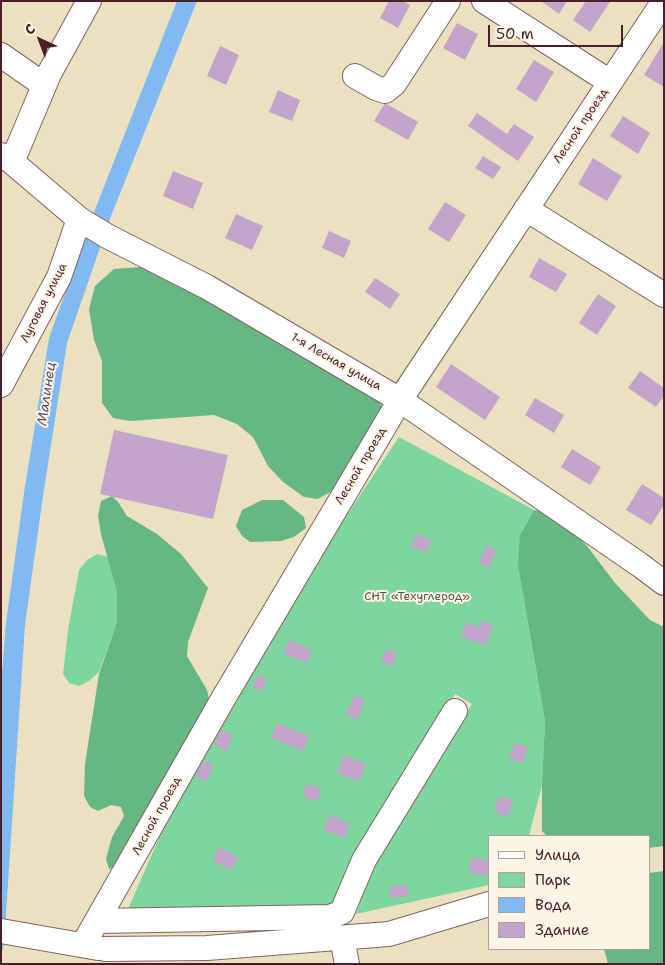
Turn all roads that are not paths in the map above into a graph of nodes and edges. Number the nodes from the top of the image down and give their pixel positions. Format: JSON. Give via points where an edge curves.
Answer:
{"nodes":[{"id":1,"x":89,"y":1,"type":"edge"},
{"id":2,"x":448,"y":1,"type":"edge"},
{"id":3,"x":484,"y":1,"type":"edge"},
{"id":4,"x":664,"y":1,"type":"edge"},
{"id":5,"x":1,"y":55,"type":"edge"},
{"id":6,"x":355,"y":76,"type":"dead end"},
{"id":7,"x":610,"y":82,"type":"junction"},
{"id":8,"x":44,"y":85,"type":"junction"},
{"id":9,"x":6,"y":158,"type":"edge"},
{"id":10,"x":526,"y":209,"type":"junction"},
{"id":11,"x":83,"y":221,"type":"junction"},
{"id":12,"x":664,"y":295,"type":"edge"},
{"id":13,"x":1,"y":385,"type":"edge"},
{"id":14,"x":400,"y":400,"type":"junction"},
{"id":15,"x":664,"y":583,"type":"edge"},
{"id":16,"x":455,"y":711,"type":"dead end"},
{"id":17,"x":488,"y":904,"type":"edge"},
{"id":18,"x":97,"y":921,"type":"junction"},
{"id":19,"x":6,"y":932,"type":"edge"},
{"id":20,"x":342,"y":938,"type":"junction"},
{"id":21,"x":100,"y":953,"type":"edge"},
{"id":22,"x":347,"y":964,"type":"edge"}],
"edges":[{"from":1,"to":8,"type":"street"},
{"from":2,"to":6,"type":"street","via":[[394,84],[385,91]]},
{"from":3,"to":7,"type":"street"},
{"from":4,"to":7,"type":"street","name":"Лесной проезд"},
{"from":5,"to":8,"type":"street"},
{"from":7,"to":10,"type":"street","name":"Лесной проезд"},
{"from":8,"to":9,"type":"street"},
{"from":9,"to":11,"type":"street","name":"1-я Лесная улица"},
{"from":10,"to":12,"type":"street"},
{"from":10,"to":14,"type":"street","name":"Лесной проезд"},
{"from":11,"to":13,"type":"street","name":"Луговая улица","via":[[59,277]]},
{"from":11,"to":14,"type":"street","name":"1-я Лесная улица","via":[[207,286]]},
{"from":14,"to":15,"type":"street","name":"1-я Лесная улица"},
{"from":14,"to":18,"type":"street","name":"Лесной проезд","via":[[223,699]]},
{"from":16,"to":18,"type":"street","via":[[364,860],[342,912],[330,917]]},
{"from":17,"to":20,"type":"street","via":[[389,934]]},
{"from":18,"to":21,"type":"street","name":"Лесной проезд"},
{"from":19,"to":21,"type":"street"},
{"from":20,"to":21,"type":"street"},
{"from":20,"to":22,"type":"street"}]}
